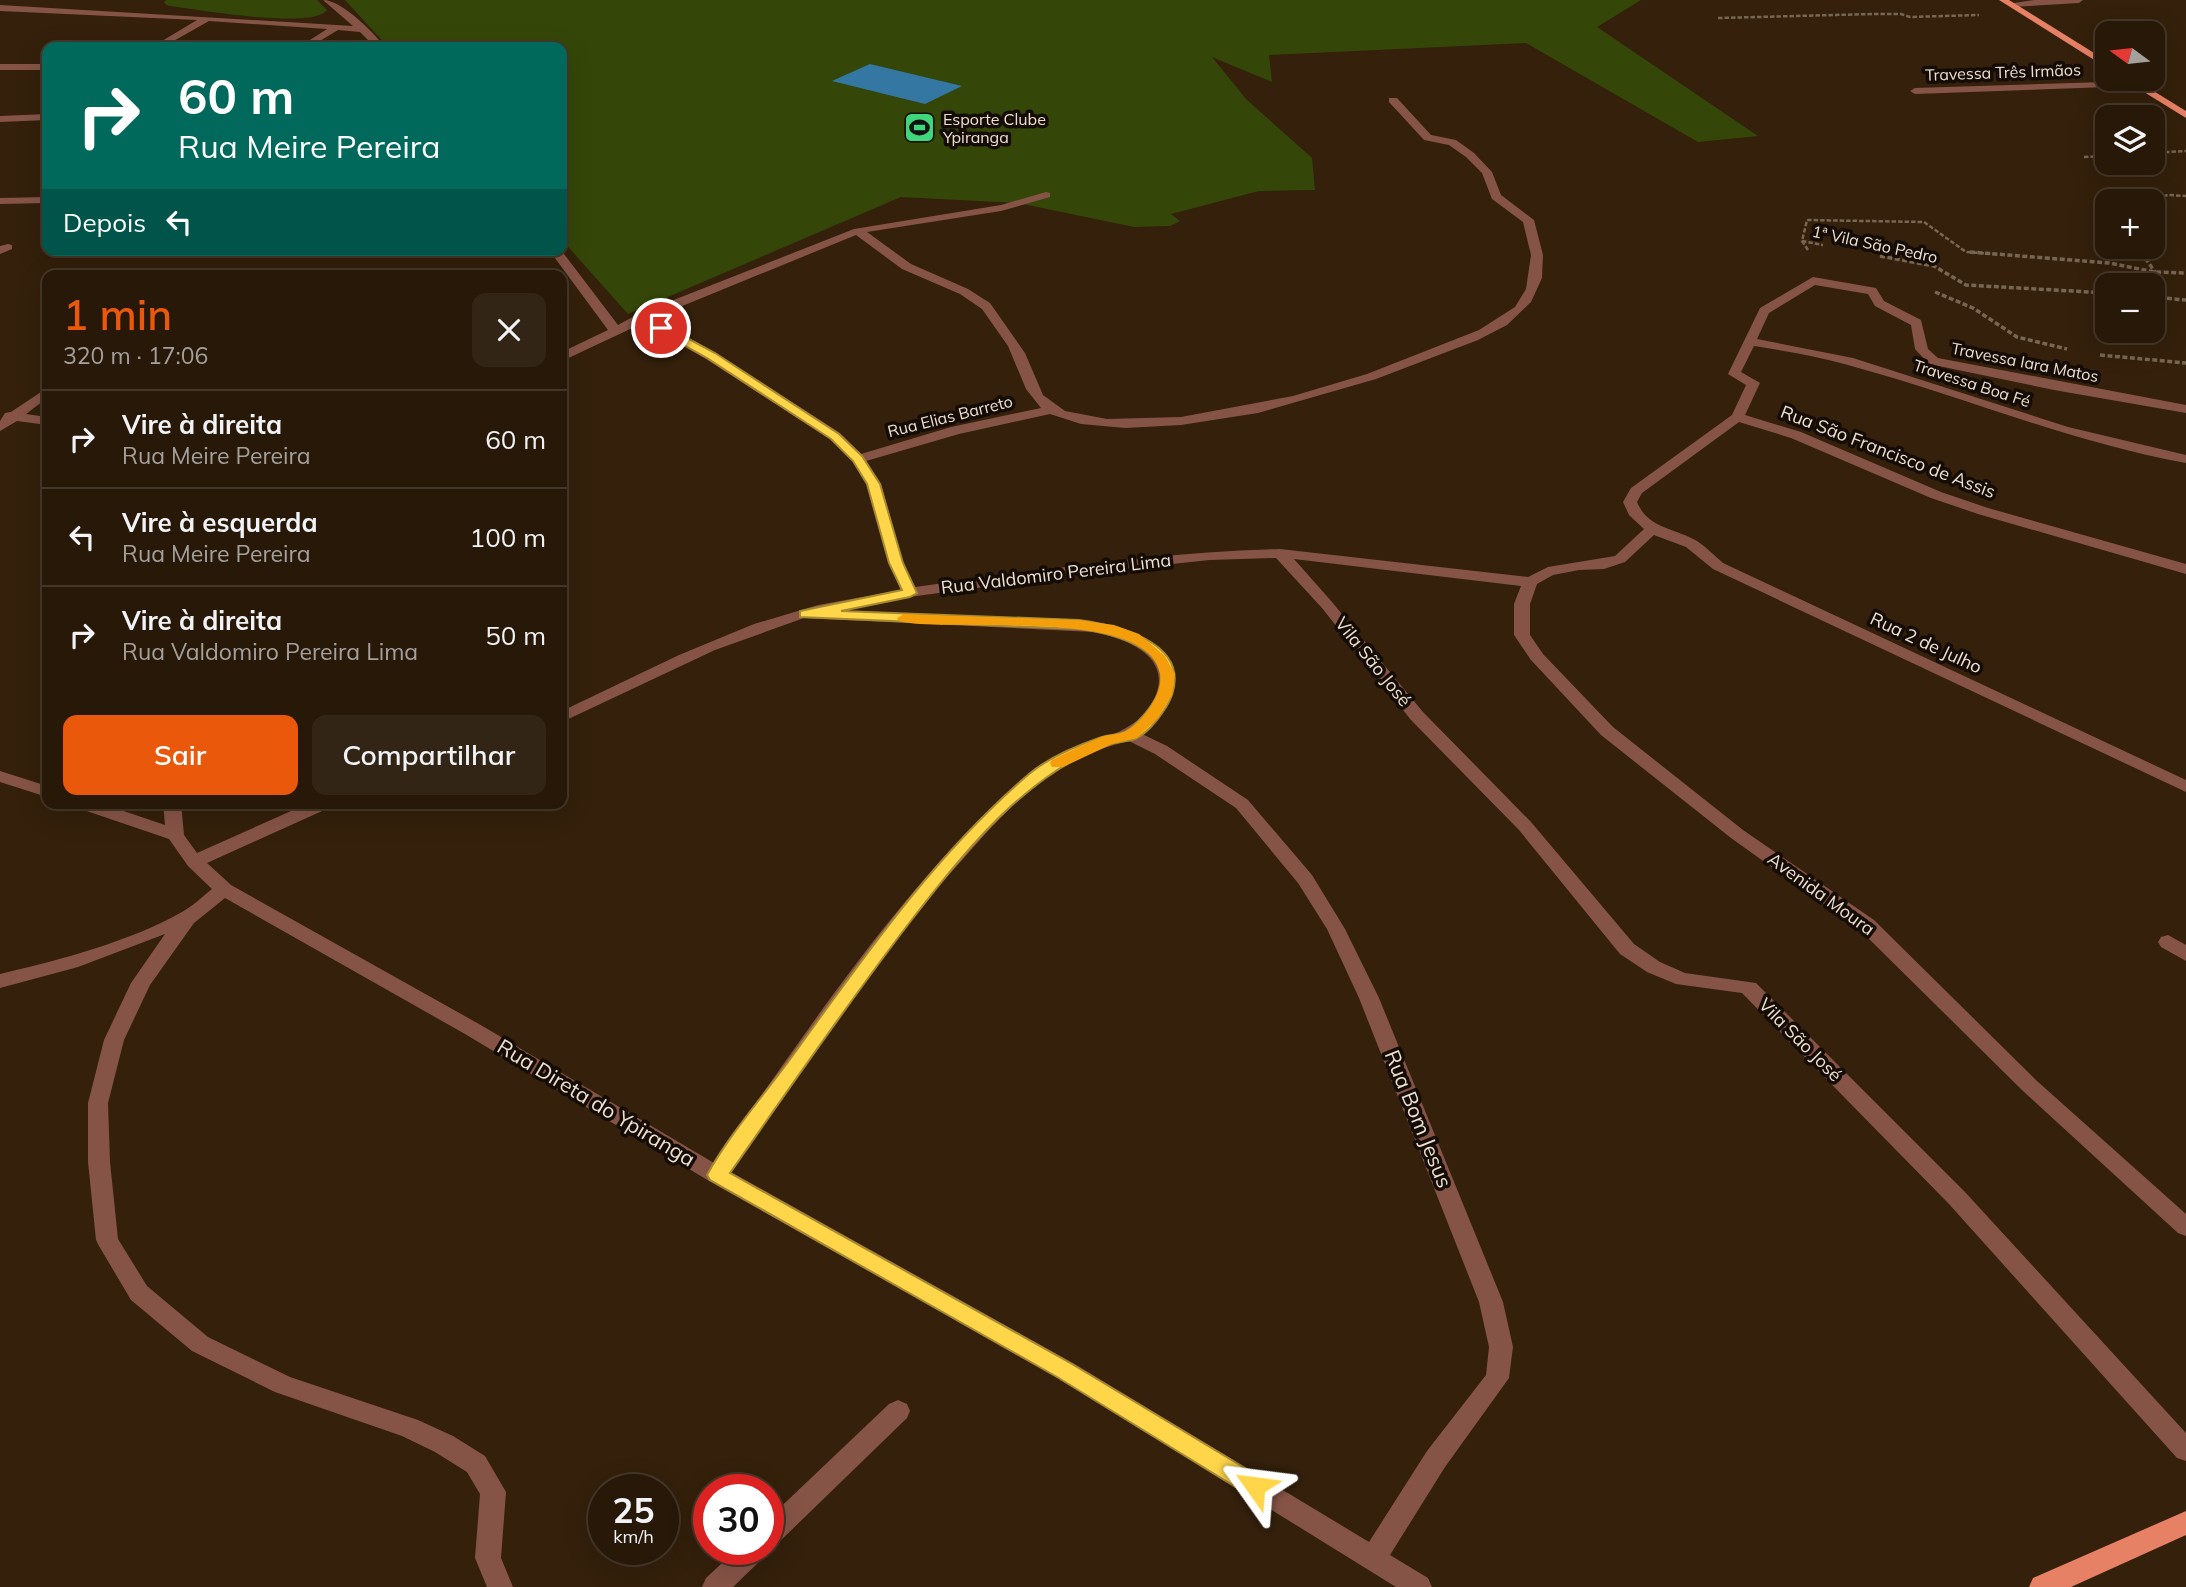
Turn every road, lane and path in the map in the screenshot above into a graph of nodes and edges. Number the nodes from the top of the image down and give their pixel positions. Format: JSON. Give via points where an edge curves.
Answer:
{"nodes":[{"id":1,"x":327,"y":0,"type":"edge"},
{"id":2,"x":2079,"y":0,"type":"edge"},
{"id":3,"x":2007,"y":2,"type":"edge"},
{"id":4,"x":130,"y":4,"type":"dead end"},
{"id":5,"x":0,"y":8,"type":"edge"},
{"id":6,"x":2025,"y":12,"type":"junction"},
{"id":7,"x":109,"y":13,"type":"junction"},
{"id":8,"x":207,"y":18,"type":"junction"},
{"id":9,"x":1718,"y":18,"type":"dead end"},
{"id":10,"x":337,"y":27,"type":"junction"},
{"id":11,"x":363,"y":29,"type":"junction"},
{"id":12,"x":166,"y":42,"type":"edge"},
{"id":13,"x":312,"y":42,"type":"edge"},
{"id":14,"x":375,"y":42,"type":"edge"},
{"id":15,"x":2095,"y":57,"type":"edge"},
{"id":16,"x":0,"y":67,"type":"edge"},
{"id":17,"x":42,"y":67,"type":"edge"},
{"id":18,"x":2095,"y":83,"type":"edge"},
{"id":19,"x":1915,"y":91,"type":"dead end"},
{"id":20,"x":2147,"y":91,"type":"edge"},
{"id":21,"x":1393,"y":100,"type":"dead end"},
{"id":22,"x":2186,"y":115,"type":"edge"},
{"id":23,"x":42,"y":117,"type":"edge"},
{"id":24,"x":0,"y":119,"type":"edge"},
{"id":25,"x":2186,"y":151,"type":"edge"},
{"id":26,"x":2165,"y":152,"type":"edge"},
{"id":27,"x":2084,"y":157,"type":"dead end"},
{"id":28,"x":2095,"y":157,"type":"edge"},
{"id":29,"x":1046,"y":195,"type":"dead end"},
{"id":30,"x":2165,"y":196,"type":"edge"},
{"id":31,"x":2186,"y":196,"type":"edge"},
{"id":32,"x":42,"y":200,"type":"edge"},
{"id":33,"x":0,"y":201,"type":"edge"},
{"id":34,"x":858,"y":231,"type":"junction"},
{"id":35,"x":1802,"y":241,"type":"junction"},
{"id":36,"x":1828,"y":246,"type":"dead end"},
{"id":37,"x":1809,"y":251,"type":"dead end"},
{"id":38,"x":1868,"y":254,"type":"dead end"},
{"id":39,"x":560,"y":256,"type":"edge"},
{"id":40,"x":2146,"y":259,"type":"edge"},
{"id":41,"x":2155,"y":272,"type":"junction"},
{"id":42,"x":2186,"y":273,"type":"edge"},
{"id":43,"x":1931,"y":291,"type":"dead end"},
{"id":44,"x":2095,"y":292,"type":"edge"},
{"id":45,"x":2165,"y":298,"type":"edge"},
{"id":46,"x":2186,"y":300,"type":"edge"},
{"id":47,"x":642,"y":317,"type":"junction"},
{"id":48,"x":615,"y":330,"type":"junction"},
{"id":49,"x":1748,"y":341,"type":"junction"},
{"id":50,"x":2067,"y":349,"type":"dead end"},
{"id":51,"x":567,"y":354,"type":"edge"},
{"id":52,"x":2093,"y":355,"type":"dead end"},
{"id":53,"x":2186,"y":363,"type":"edge"},
{"id":54,"x":42,"y":396,"type":"edge"},
{"id":55,"x":2186,"y":409,"type":"edge"},
{"id":56,"x":1052,"y":410,"type":"junction"},
{"id":57,"x":0,"y":414,"type":"edge"},
{"id":58,"x":15,"y":416,"type":"junction"},
{"id":59,"x":1737,"y":416,"type":"junction"},
{"id":60,"x":42,"y":420,"type":"edge"},
{"id":61,"x":0,"y":426,"type":"edge"},
{"id":62,"x":858,"y":459,"type":"junction"},
{"id":63,"x":2186,"y":459,"type":"edge"},
{"id":64,"x":1653,"y":528,"type":"junction"},
{"id":65,"x":1280,"y":553,"type":"junction"},
{"id":66,"x":2186,"y":569,"type":"edge"},
{"id":67,"x":1530,"y":582,"type":"junction"},
{"id":68,"x":910,"y":593,"type":"junction"},
{"id":69,"x":805,"y":614,"type":"junction"},
{"id":70,"x":567,"y":715,"type":"edge"},
{"id":71,"x":1131,"y":735,"type":"junction"},
{"id":72,"x":0,"y":776,"type":"edge"},
{"id":73,"x":2186,"y":787,"type":"edge"},
{"id":74,"x":42,"y":790,"type":"edge"},
{"id":75,"x":99,"y":809,"type":"edge"},
{"id":76,"x":173,"y":809,"type":"edge"},
{"id":77,"x":312,"y":809,"type":"edge"},
{"id":78,"x":175,"y":835,"type":"junction"},
{"id":79,"x":194,"y":862,"type":"junction"},
{"id":80,"x":224,"y":889,"type":"junction"},
{"id":81,"x":187,"y":918,"type":"junction"},
{"id":82,"x":2168,"y":942,"type":"dead end"},
{"id":83,"x":2186,"y":954,"type":"edge"},
{"id":84,"x":0,"y":981,"type":"edge"},
{"id":85,"x":717,"y":1175,"type":"junction"},
{"id":86,"x":2186,"y":1227,"type":"edge"},
{"id":87,"x":898,"y":1411,"type":"dead end"},
{"id":88,"x":2186,"y":1450,"type":"edge"},
{"id":89,"x":784,"y":1521,"type":"edge"},
{"id":90,"x":2186,"y":1523,"type":"edge"},
{"id":91,"x":1373,"y":1559,"type":"junction"},
{"id":92,"x":738,"y":1565,"type":"edge"},
{"id":93,"x":500,"y":1587,"type":"edge"},
{"id":94,"x":715,"y":1587,"type":"edge"},
{"id":95,"x":1419,"y":1587,"type":"edge"},
{"id":96,"x":2042,"y":1587,"type":"edge"}],
"edges":[{"from":1,"to":11,"type":"street"},
{"from":2,"to":3,"type":"street"},
{"from":3,"to":6,"type":"main road"},
{"from":4,"to":7,"type":"street"},
{"from":5,"to":7,"type":"street"},
{"from":6,"to":9,"type":"path"},
{"from":6,"to":15,"type":"main road"},
{"from":7,"to":8,"type":"street"},
{"from":8,"to":10,"type":"street"},
{"from":8,"to":12,"type":"street"},
{"from":10,"to":11,"type":"street"},
{"from":10,"to":13,"type":"street"},
{"from":11,"to":14,"type":"street"},
{"from":16,"to":17,"type":"street"},
{"from":18,"to":19,"type":"street","name":"Travessa Três Irmãos"},
{"from":20,"to":22,"type":"main road"},
{"from":21,"to":56,"type":"street","via":[[1428,138],[1451,142],[1470,155],[1487,172],[1496,197],[1528,220],[1539,261],[1521,307],[1508,320],[1473,338],[1342,387],[1259,408],[1178,422],[1121,424],[1072,418]]},
{"from":23,"to":24,"type":"street"},
{"from":25,"to":26,"type":"path"},
{"from":27,"to":28,"type":"path"},
{"from":29,"to":34,"type":"street","via":[[995,210],[908,219]]},
{"from":30,"to":31,"type":"path"},
{"from":32,"to":33,"type":"street"},
{"from":34,"to":47,"type":"street"},
{"from":34,"to":56,"type":"street","via":[[923,275],[956,287],[985,305],[1020,357],[1037,398]]},
{"from":35,"to":36,"type":"path","name":"1ª Vila São Pedro"},
{"from":35,"to":37,"type":"path"},
{"from":35,"to":41,"type":"path","via":[[1807,220],[1924,222],[1966,252],[2109,263]]},
{"from":38,"to":44,"type":"path","name":"1ª Vila São Pedro","via":[[1934,267],[1966,285]]},
{"from":39,"to":48,"type":"street"},
{"from":40,"to":41,"type":"path"},
{"from":41,"to":42,"type":"path"},
{"from":43,"to":50,"type":"path","via":[[1973,308],[2017,337]]},
{"from":45,"to":46,"type":"path"},
{"from":47,"to":48,"type":"street"},
{"from":47,"to":62,"type":"street","via":[[835,436]]},
{"from":48,"to":51,"type":"street"},
{"from":49,"to":55,"type":"street","name":"Travessa Iara Matos","via":[[1763,311],[1813,281],[1872,291],[1879,303],[1917,323],[1917,343],[1934,361]]},
{"from":49,"to":59,"type":"street","via":[[1734,374],[1753,383]]},
{"from":49,"to":63,"type":"street","name":"Travessa Boa Fé","via":[[1855,363],[2102,441]]},
{"from":52,"to":53,"type":"path"},
{"from":54,"to":58,"type":"street"},
{"from":56,"to":62,"type":"street","name":"Rua Elias Barreto","via":[[956,430]]},
{"from":57,"to":58,"type":"street"},
{"from":58,"to":60,"type":"street"},
{"from":58,"to":61,"type":"street"},
{"from":59,"to":64,"type":"street","via":[[1636,491],[1630,502],[1634,512]]},
{"from":59,"to":66,"type":"street","name":"Rua São Francisco de Assis","via":[[1796,435],[1983,511]]},
{"from":62,"to":68,"type":"street","via":[[874,484],[896,563]]},
{"from":64,"to":67,"type":"street","via":[[1620,559],[1548,572]]},
{"from":64,"to":73,"type":"street","name":"Rua 2 de Julho","via":[[1691,544],[1718,566]]},
{"from":65,"to":67,"type":"street","name":"Rua Valdomiro Pereira Lima"},
{"from":65,"to":68,"type":"street","name":"Rua Valdomiro Pereira Lima","via":[[1201,556]]},
{"from":65,"to":88,"type":"street","name":"Vila São José","via":[[1417,716],[1525,826],[1627,949],[1646,965],[1676,977],[1749,988],[1957,1198]]},
{"from":67,"to":86,"type":"street","name":"Avenida Moura","via":[[1522,604],[1522,635],[1551,674],[1607,731],[1737,834],[1867,925],[2030,1086]]},
{"from":68,"to":69,"type":"street","name":"Rua Valdomiro Pereira Lima"},
{"from":69,"to":70,"type":"street","name":"Rua Valdomiro Pereira Lima","via":[[705,648]]},
{"from":69,"to":71,"type":"street","via":[[1114,629],[1134,637],[1160,659],[1168,674],[1165,695]]},
{"from":71,"to":85,"type":"street","via":[[1076,753],[1038,774],[946,864]]},
{"from":71,"to":91,"type":"street","name":"Rua Bom Jesus","via":[[1242,804],[1305,879],[1336,929],[1369,998],[1491,1302],[1501,1347],[1497,1378],[1436,1459]]},
{"from":72,"to":74,"type":"street"},
{"from":75,"to":78,"type":"street"},
{"from":76,"to":78,"type":"street","name":"Rua Direta do Ypiranga"},
{"from":77,"to":79,"type":"street"},
{"from":78,"to":79,"type":"street","name":"Rua Direta do Ypiranga"},
{"from":79,"to":80,"type":"street","name":"Rua Direta do Ypiranga"},
{"from":80,"to":81,"type":"street"},
{"from":80,"to":85,"type":"street","name":"Rua Direta do Ypiranga"},
{"from":81,"to":84,"type":"street","via":[[124,946]]},
{"from":81,"to":93,"type":"street","via":[[141,983],[114,1040],[98,1102],[107,1240],[139,1293],[200,1344],[283,1385],[409,1428],[476,1464],[492,1492],[488,1558]]},
{"from":82,"to":83,"type":"street"},
{"from":85,"to":91,"type":"street","name":"Rua Direta do Ypiranga","via":[[1065,1370]]},
{"from":87,"to":89,"type":"street"},
{"from":90,"to":96,"type":"main road"},
{"from":91,"to":95,"type":"street","name":"Rua Direta do Ypiranga"},
{"from":92,"to":94,"type":"street"}]}
